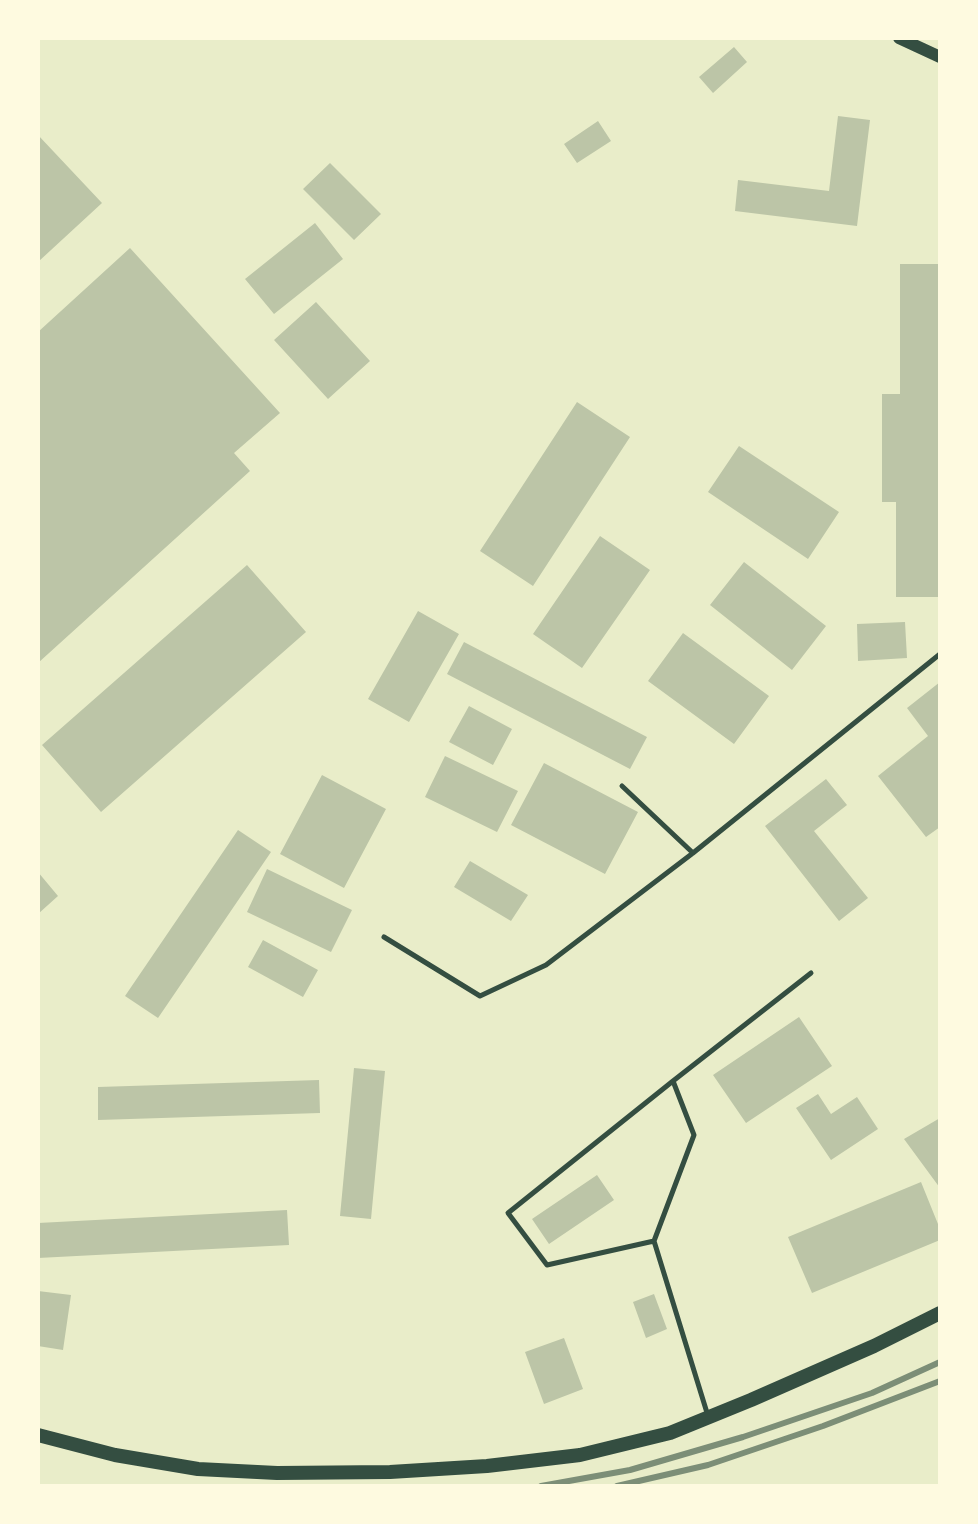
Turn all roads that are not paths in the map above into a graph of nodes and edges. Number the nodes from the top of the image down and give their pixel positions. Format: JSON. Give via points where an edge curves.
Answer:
{"nodes":[{"id":1,"x":899,"y":38,"type":"edge"},
{"id":2,"x":940,"y":57,"type":"edge"},
{"id":3,"x":940,"y":654,"type":"edge"},
{"id":4,"x":622,"y":786,"type":"dead end"},
{"id":5,"x":693,"y":853,"type":"junction"},
{"id":6,"x":384,"y":937,"type":"dead end"},
{"id":7,"x":811,"y":973,"type":"dead end"},
{"id":8,"x":673,"y":1081,"type":"junction"},
{"id":9,"x":654,"y":1241,"type":"junction"},
{"id":10,"x":940,"y":1313,"type":"edge"},
{"id":11,"x":709,"y":1417,"type":"junction"},
{"id":12,"x":38,"y":1435,"type":"edge"}],
"edges":[{"from":1,"to":2,"type":"street"},
{"from":3,"to":5,"type":"lane"},
{"from":4,"to":5,"type":"lane"},
{"from":5,"to":6,"type":"lane","via":[[546,965],[480,996]]},
{"from":7,"to":8,"type":"lane"},
{"from":8,"to":9,"type":"lane","via":[[694,1135]]},
{"from":8,"to":9,"type":"lane","via":[[508,1213],[547,1265]]},
{"from":9,"to":11,"type":"lane"},
{"from":10,"to":11,"type":"main road"},
{"from":11,"to":12,"type":"main road","via":[[670,1433],[580,1455],[390,1472],[198,1469]]}]}
